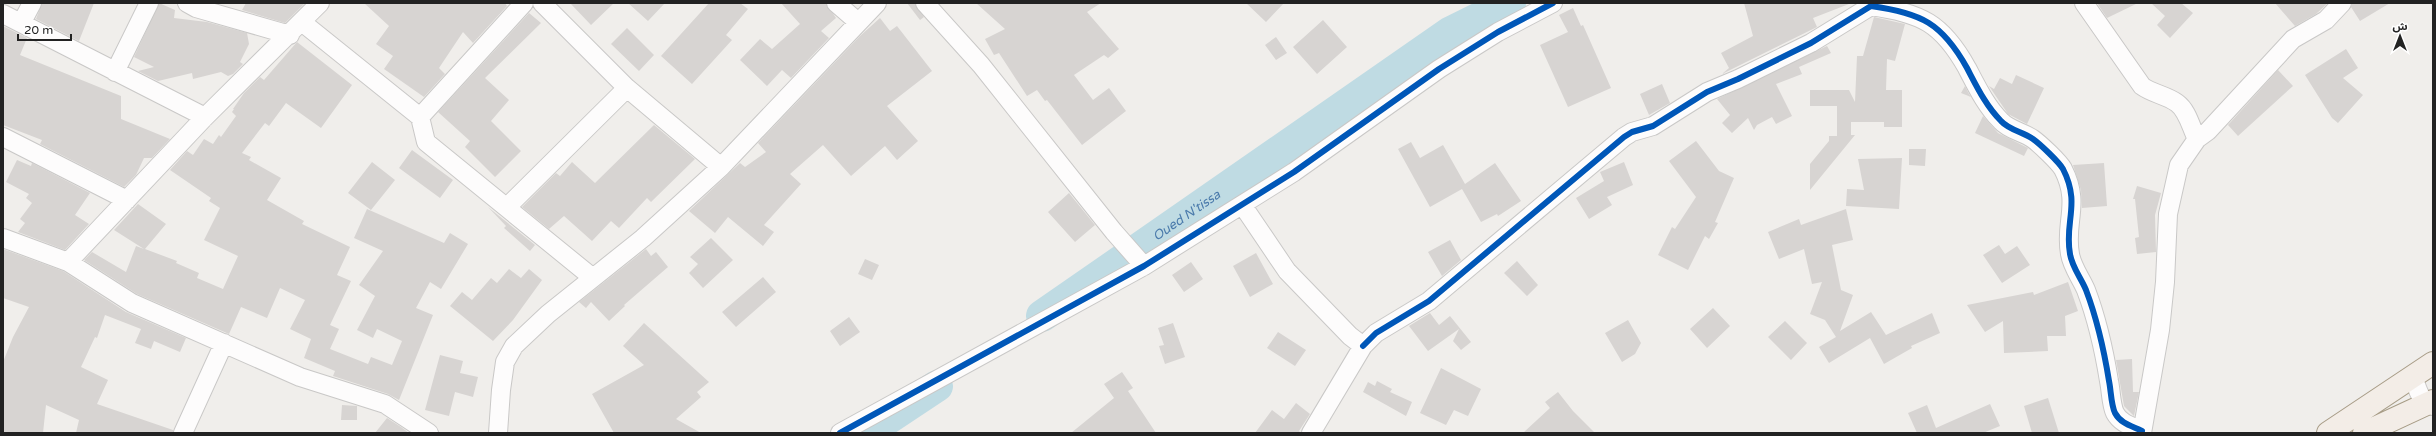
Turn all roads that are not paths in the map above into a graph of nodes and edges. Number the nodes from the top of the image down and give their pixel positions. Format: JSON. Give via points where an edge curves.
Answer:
{"nodes":[{"id":1,"x":32,"y":3,"type":"edge"},
{"id":2,"x":149,"y":3,"type":"edge"},
{"id":3,"x":187,"y":3,"type":"edge"},
{"id":4,"x":320,"y":3,"type":"edge"},
{"id":5,"x":524,"y":3,"type":"edge"},
{"id":6,"x":542,"y":3,"type":"edge"},
{"id":7,"x":836,"y":3,"type":"edge"},
{"id":8,"x":877,"y":3,"type":"edge"},
{"id":9,"x":925,"y":3,"type":"edge"},
{"id":10,"x":1552,"y":3,"type":"edge"},
{"id":11,"x":2084,"y":3,"type":"edge"},
{"id":12,"x":2342,"y":3,"type":"edge"},
{"id":13,"x":1871,"y":5,"type":"edge"},
{"id":14,"x":3,"y":14,"type":"edge"},
{"id":15,"x":22,"y":22,"type":"junction"},
{"id":16,"x":858,"y":22,"type":"junction"},
{"id":17,"x":296,"y":29,"type":"junction"},
{"id":18,"x":115,"y":72,"type":"junction"},
{"id":19,"x":627,"y":88,"type":"junction"},
{"id":20,"x":205,"y":117,"type":"junction"},
{"id":21,"x":420,"y":117,"type":"junction"},
{"id":22,"x":3,"y":137,"type":"edge"},
{"id":23,"x":2197,"y":139,"type":"junction"},
{"id":24,"x":721,"y":167,"type":"junction"},
{"id":25,"x":126,"y":200,"type":"junction"},
{"id":26,"x":1243,"y":206,"type":"junction"},
{"id":27,"x":507,"y":207,"type":"junction"},
{"id":28,"x":3,"y":238,"type":"edge"},
{"id":29,"x":68,"y":262,"type":"junction"},
{"id":30,"x":1144,"y":266,"type":"junction"},
{"id":31,"x":593,"y":278,"type":"junction"},
{"id":32,"x":224,"y":343,"type":"junction"},
{"id":33,"x":1363,"y":346,"type":"junction"},
{"id":34,"x":2433,"y":363,"type":"edge"},
{"id":35,"x":2413,"y":376,"type":"junction"},
{"id":36,"x":2430,"y":403,"type":"edge"},
{"id":37,"x":2142,"y":432,"type":"edge"},
{"id":38,"x":183,"y":433,"type":"edge"},
{"id":39,"x":429,"y":433,"type":"edge"},
{"id":40,"x":498,"y":433,"type":"edge"},
{"id":41,"x":840,"y":433,"type":"edge"},
{"id":42,"x":1311,"y":433,"type":"edge"},
{"id":43,"x":2328,"y":433,"type":"edge"},
{"id":44,"x":2364,"y":433,"type":"edge"}],
"edges":[{"from":1,"to":15,"type":"street"},
{"from":2,"to":18,"type":"street"},
{"from":3,"to":17,"type":"street","via":[[196,8]]},
{"from":4,"to":17,"type":"street"},
{"from":5,"to":21,"type":"street"},
{"from":6,"to":19,"type":"street"},
{"from":7,"to":16,"type":"street"},
{"from":8,"to":16,"type":"street"},
{"from":9,"to":30,"type":"street","via":[[981,64]]},
{"from":10,"to":26,"type":"street","via":[[1498,32],[1439,70]]},
{"from":11,"to":23,"type":"street","via":[[2142,86],[2177,103],[2184,111]]},
{"from":12,"to":23,"type":"street","via":[[2326,20],[2293,39],[2208,131]]},
{"from":13,"to":33,"type":"street","via":[[1811,43],[1707,92],[1653,126],[1624,137],[1429,301],[1376,333]]},
{"from":13,"to":37,"type":"street","via":[[1915,16],[1939,29],[1955,48],[1994,113],[2003,123],[2033,139],[2062,168],[2071,190],[2073,206],[2069,233],[2070,255],[2086,290],[2098,331],[2114,412],[2120,421]]},
{"from":14,"to":15,"type":"street"},
{"from":15,"to":18,"type":"street"},
{"from":16,"to":24,"type":"street"},
{"from":17,"to":20,"type":"street"},
{"from":17,"to":21,"type":"street"},
{"from":18,"to":20,"type":"street"},
{"from":19,"to":24,"type":"street"},
{"from":19,"to":27,"type":"street"},
{"from":20,"to":25,"type":"street"},
{"from":21,"to":27,"type":"street","via":[[426,142]]},
{"from":22,"to":25,"type":"street"},
{"from":23,"to":37,"type":"street","via":[[2179,166],[2166,225],[2165,282],[2161,317]]},
{"from":24,"to":31,"type":"street","via":[[643,238]]},
{"from":25,"to":29,"type":"street"},
{"from":26,"to":30,"type":"street"},
{"from":26,"to":33,"type":"street","via":[[1287,271],[1350,336]]},
{"from":27,"to":31,"type":"street"},
{"from":28,"to":29,"type":"street"},
{"from":29,"to":32,"type":"street","via":[[132,303]]},
{"from":30,"to":41,"type":"street"},
{"from":31,"to":40,"type":"street","via":[[548,314],[509,354],[505,362],[501,390]]},
{"from":32,"to":38,"type":"street"},
{"from":32,"to":39,"type":"street","via":[[300,377],[386,404]]},
{"from":33,"to":42,"type":"street"},
{"from":34,"to":35,"type":"main road"},
{"from":35,"to":36,"type":"street","via":[[2418,393]]},
{"from":35,"to":43,"type":"main road"},
{"from":36,"to":44,"type":"main road"}]}
